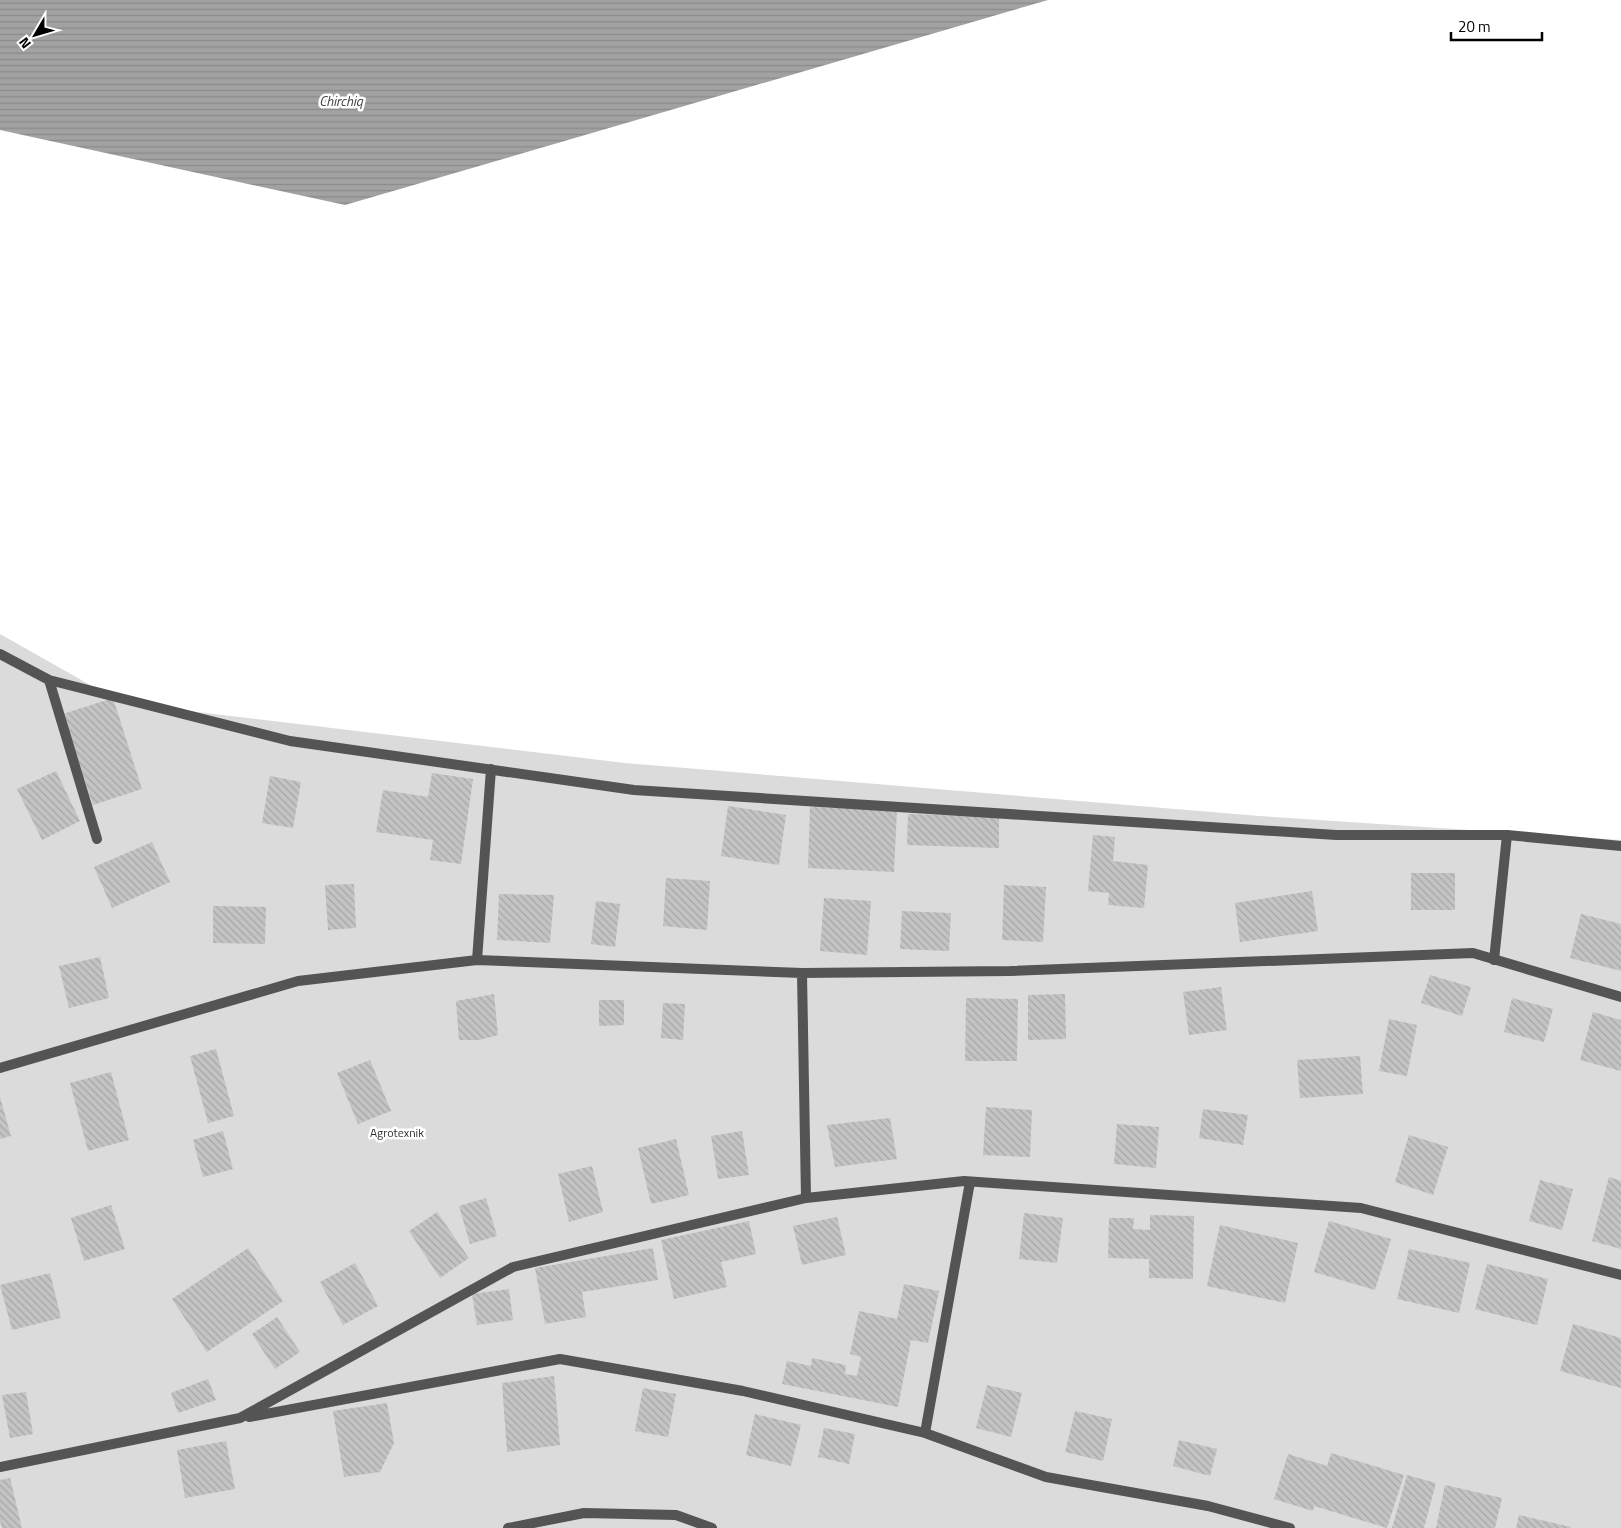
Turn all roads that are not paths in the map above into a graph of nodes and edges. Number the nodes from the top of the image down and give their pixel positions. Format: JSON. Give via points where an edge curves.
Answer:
{"nodes":[{"id":1,"x":0,"y":654,"type":"edge"},
{"id":2,"x":49,"y":680,"type":"junction"},
{"id":3,"x":491,"y":769,"type":"junction"},
{"id":4,"x":1507,"y":835,"type":"junction"},
{"id":5,"x":97,"y":839,"type":"dead end"},
{"id":6,"x":1621,"y":846,"type":"edge"},
{"id":7,"x":477,"y":960,"type":"junction"},
{"id":8,"x":1494,"y":960,"type":"junction"},
{"id":9,"x":802,"y":973,"type":"junction"},
{"id":10,"x":1621,"y":997,"type":"edge"},
{"id":11,"x":0,"y":1068,"type":"edge"},
{"id":12,"x":970,"y":1182,"type":"junction"},
{"id":13,"x":806,"y":1198,"type":"junction"},
{"id":14,"x":1621,"y":1275,"type":"edge"},
{"id":15,"x":240,"y":1418,"type":"junction"},
{"id":16,"x":925,"y":1432,"type":"junction"},
{"id":17,"x":0,"y":1467,"type":"edge"},
{"id":18,"x":508,"y":1528,"type":"edge"},
{"id":19,"x":712,"y":1528,"type":"edge"},
{"id":20,"x":1290,"y":1528,"type":"edge"}],
"edges":[{"from":1,"to":2,"type":"street"},
{"from":2,"to":3,"type":"street","via":[[290,740]]},
{"from":2,"to":5,"type":"street"},
{"from":3,"to":4,"type":"street","via":[[644,791],[1336,835]]},
{"from":3,"to":7,"type":"street"},
{"from":4,"to":6,"type":"street"},
{"from":4,"to":8,"type":"street"},
{"from":7,"to":9,"type":"street"},
{"from":7,"to":11,"type":"street","via":[[298,980]]},
{"from":8,"to":9,"type":"street","via":[[1473,953],[1010,971]]},
{"from":8,"to":10,"type":"street"},
{"from":9,"to":13,"type":"street"},
{"from":12,"to":13,"type":"street"},
{"from":12,"to":14,"type":"street","via":[[1361,1208]]},
{"from":12,"to":16,"type":"street"},
{"from":13,"to":15,"type":"street","via":[[513,1267]]},
{"from":15,"to":16,"type":"street","via":[[560,1359],[743,1391]]},
{"from":15,"to":17,"type":"street"},
{"from":16,"to":20,"type":"street","via":[[1046,1477],[1208,1506]]},
{"from":18,"to":19,"type":"street","via":[[584,1513],[676,1515]]}]}
